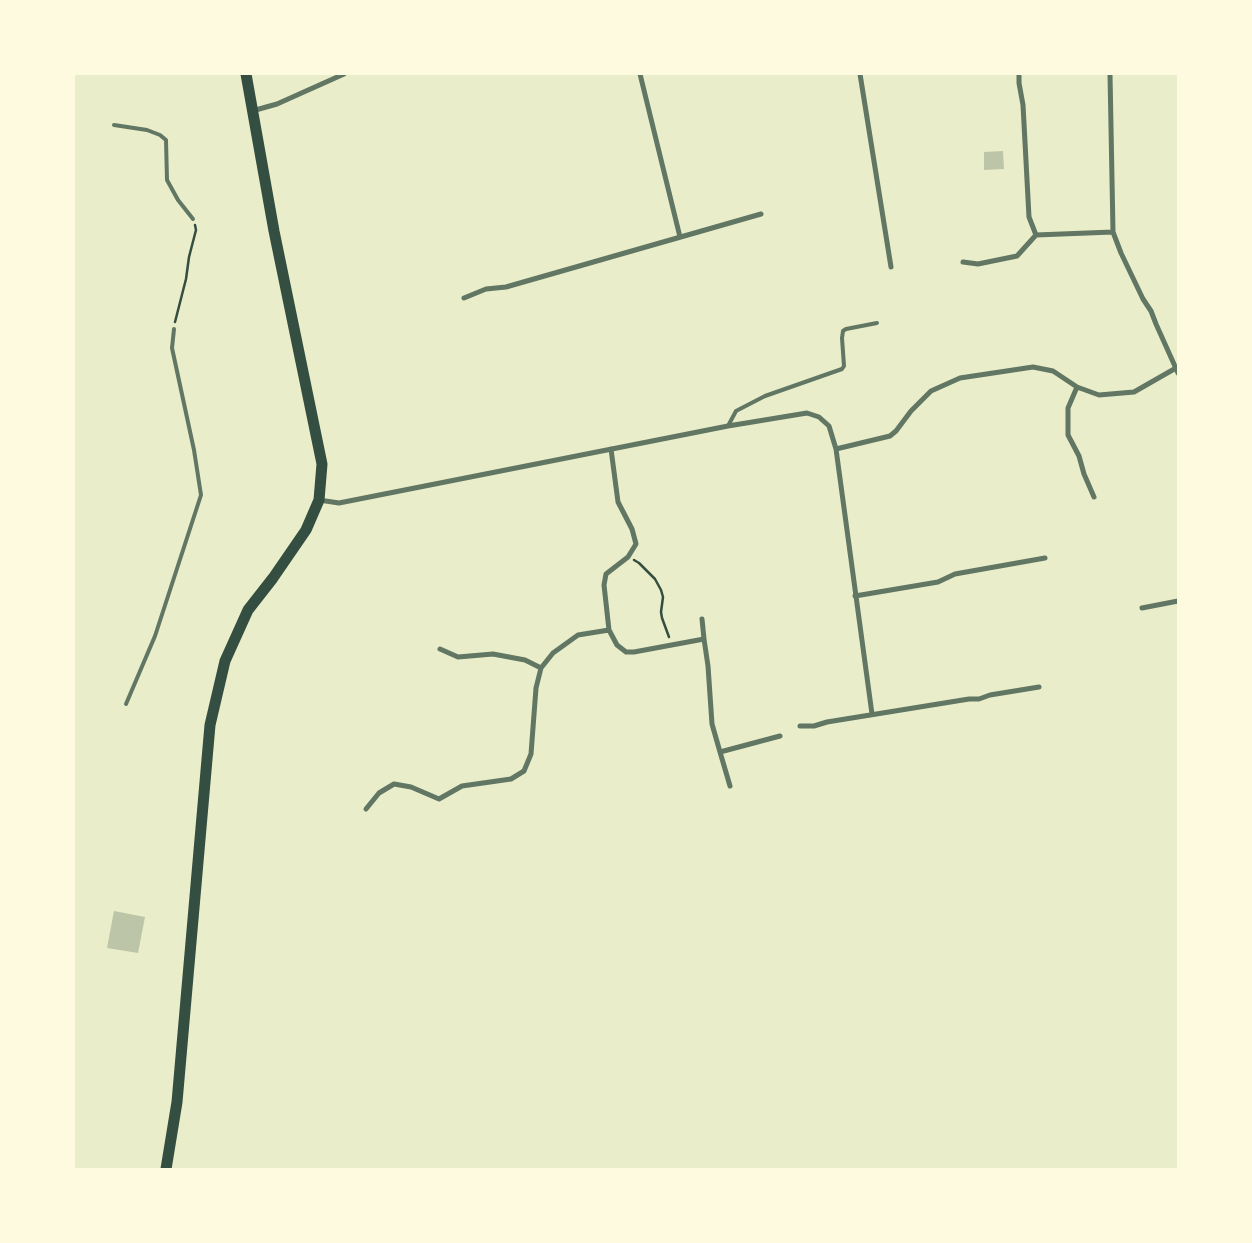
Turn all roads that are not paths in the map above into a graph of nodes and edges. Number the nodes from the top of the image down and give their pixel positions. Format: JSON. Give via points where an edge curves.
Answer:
{"nodes":[{"id":1,"x":246,"y":74,"type":"edge"},
{"id":2,"x":344,"y":74,"type":"edge"},
{"id":3,"x":640,"y":74,"type":"edge"},
{"id":4,"x":860,"y":74,"type":"edge"},
{"id":5,"x":1020,"y":74,"type":"edge"},
{"id":6,"x":1110,"y":74,"type":"edge"},
{"id":7,"x":252,"y":111,"type":"junction"},
{"id":8,"x":114,"y":124,"type":"dead end"},
{"id":9,"x":761,"y":214,"type":"dead end"},
{"id":10,"x":193,"y":219,"type":"road end"},
{"id":11,"x":1113,"y":232,"type":"junction"},
{"id":12,"x":1036,"y":235,"type":"junction"},
{"id":13,"x":680,"y":237,"type":"junction"},
{"id":14,"x":963,"y":262,"type":"dead end"},
{"id":15,"x":891,"y":267,"type":"dead end"},
{"id":16,"x":464,"y":298,"type":"dead end"},
{"id":17,"x":877,"y":323,"type":"dead end"},
{"id":18,"x":174,"y":329,"type":"road end"},
{"id":19,"x":1177,"y":370,"type":"edge"},
{"id":20,"x":1078,"y":387,"type":"junction"},
{"id":21,"x":728,"y":426,"type":"junction"},
{"id":22,"x":611,"y":449,"type":"junction"},
{"id":23,"x":836,"y":449,"type":"junction"},
{"id":24,"x":1094,"y":497,"type":"dead end"},
{"id":25,"x":319,"y":500,"type":"junction"},
{"id":26,"x":1045,"y":558,"type":"dead end"},
{"id":27,"x":855,"y":596,"type":"junction"},
{"id":28,"x":1178,"y":601,"type":"edge"},
{"id":29,"x":1142,"y":608,"type":"dead end"},
{"id":30,"x":702,"y":619,"type":"dead end"},
{"id":31,"x":609,"y":630,"type":"junction"},
{"id":32,"x":704,"y":639,"type":"junction"},
{"id":33,"x":440,"y":649,"type":"dead end"},
{"id":34,"x":541,"y":668,"type":"junction"},
{"id":35,"x":1039,"y":687,"type":"dead end"},
{"id":36,"x":126,"y":704,"type":"dead end"},
{"id":37,"x":872,"y":714,"type":"junction"},
{"id":38,"x":800,"y":726,"type":"dead end"},
{"id":39,"x":780,"y":736,"type":"dead end"},
{"id":40,"x":720,"y":752,"type":"junction"},
{"id":41,"x":730,"y":786,"type":"dead end"},
{"id":42,"x":366,"y":809,"type":"dead end"},
{"id":43,"x":166,"y":1169,"type":"edge"}],
"edges":[{"from":1,"to":7,"type":"main road"},
{"from":2,"to":7,"type":"street","via":[[277,104]]},
{"from":3,"to":13,"type":"street"},
{"from":4,"to":15,"type":"street"},
{"from":5,"to":12,"type":"street","via":[[1029,217]]},
{"from":6,"to":11,"type":"street"},
{"from":7,"to":25,"type":"main road","via":[[322,464]]},
{"from":8,"to":10,"type":"lane","via":[[147,130],[166,140],[167,180]]},
{"from":9,"to":13,"type":"street"},
{"from":11,"to":12,"type":"street"},
{"from":11,"to":19,"type":"street"},
{"from":12,"to":14,"type":"street","via":[[1017,256],[978,264]]},
{"from":13,"to":16,"type":"street","via":[[506,287],[486,289]]},
{"from":17,"to":21,"type":"lane","via":[[843,331],[842,368],[736,410]]},
{"from":18,"to":36,"type":"lane","via":[[172,348],[201,495],[155,636]]},
{"from":19,"to":20,"type":"street","via":[[1134,392],[1099,395]]},
{"from":20,"to":23,"type":"street","via":[[1053,371],[1033,367],[960,378],[931,392],[890,436]]},
{"from":20,"to":24,"type":"street","via":[[1068,408],[1068,436]]},
{"from":21,"to":22,"type":"street"},
{"from":21,"to":23,"type":"street","via":[[807,413],[819,417],[829,426]]},
{"from":22,"to":25,"type":"street","via":[[339,503]]},
{"from":22,"to":31,"type":"street","via":[[618,502],[636,544],[628,557],[606,574],[604,585]]},
{"from":23,"to":27,"type":"street"},
{"from":25,"to":43,"type":"main road","via":[[306,530],[248,610],[225,661],[210,725],[176,1102]]},
{"from":26,"to":27,"type":"street","via":[[954,574],[938,582]]},
{"from":27,"to":37,"type":"street"},
{"from":28,"to":29,"type":"street"},
{"from":30,"to":32,"type":"street"},
{"from":31,"to":32,"type":"street","via":[[617,645],[626,652]]},
{"from":31,"to":34,"type":"street","via":[[578,635],[553,653]]},
{"from":32,"to":40,"type":"street","via":[[712,724]]},
{"from":33,"to":34,"type":"street","via":[[458,658],[493,654],[525,660]]},
{"from":34,"to":42,"type":"street","via":[[536,688],[532,754],[524,771],[511,779],[462,786],[440,798],[411,786],[394,784],[379,793]]},
{"from":35,"to":37,"type":"street"},
{"from":37,"to":38,"type":"street"},
{"from":39,"to":40,"type":"street"},
{"from":40,"to":41,"type":"street"}]}
